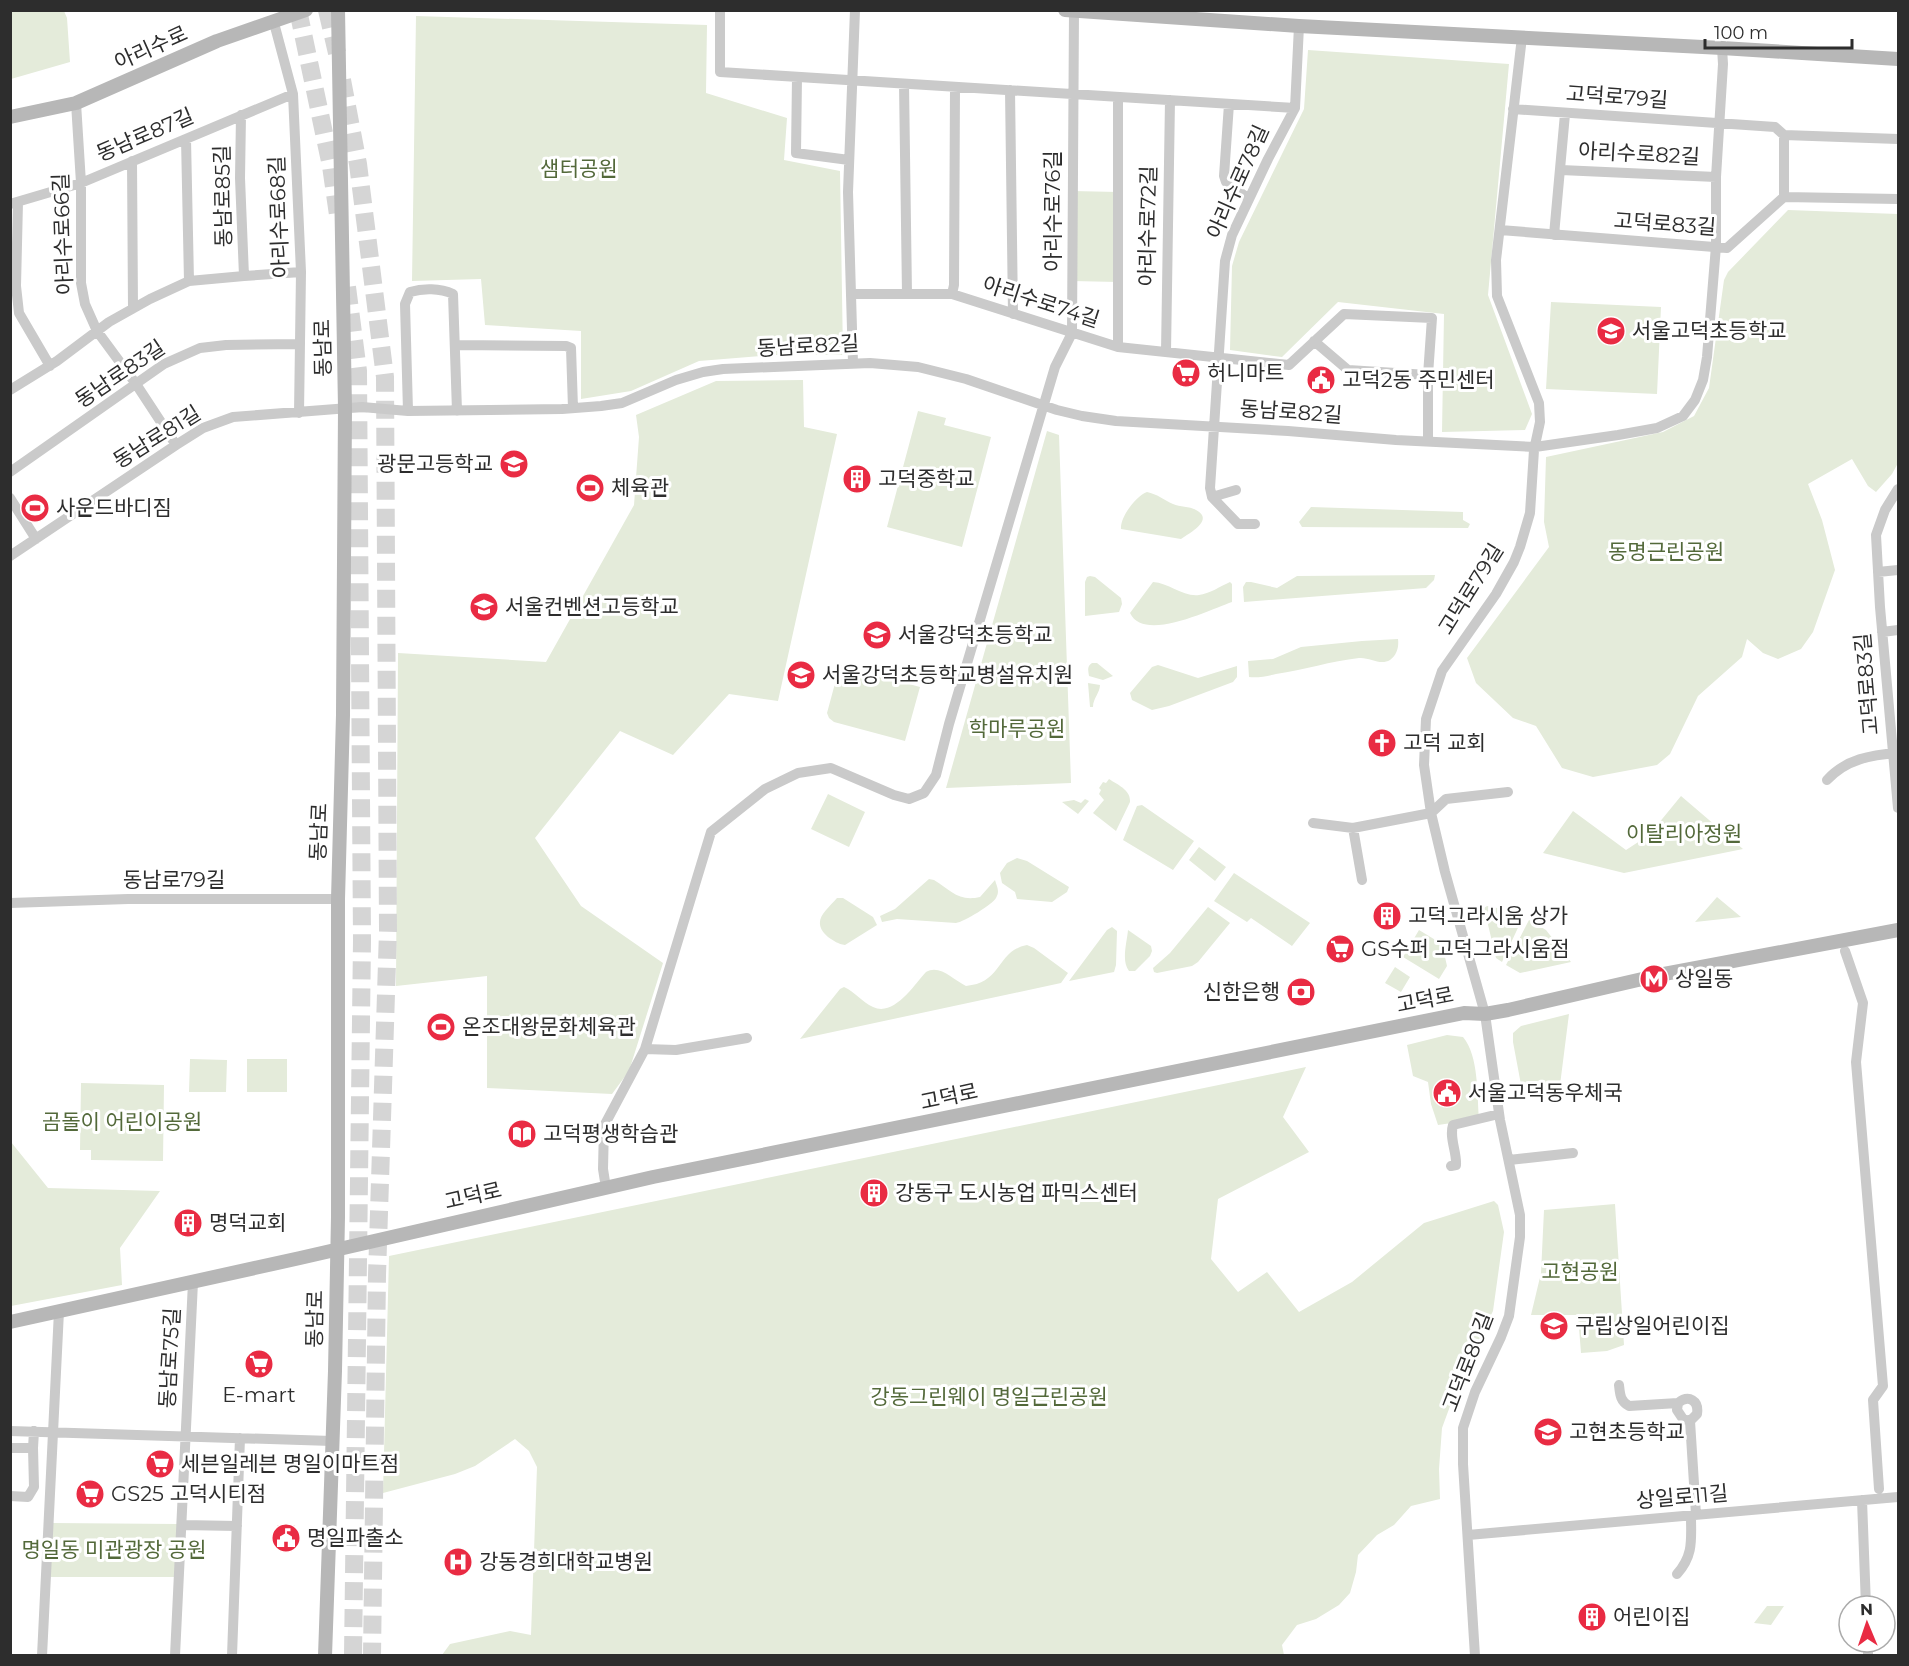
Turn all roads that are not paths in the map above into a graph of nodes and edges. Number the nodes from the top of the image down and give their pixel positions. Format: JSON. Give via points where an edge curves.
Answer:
{"nodes":[{"id":1,"x":306,"y":10,"type":"edge"},
{"id":2,"x":338,"y":10,"type":"edge"},
{"id":3,"x":720,"y":10,"type":"edge"},
{"id":4,"x":855,"y":10,"type":"edge"},
{"id":5,"x":1065,"y":10,"type":"edge"},
{"id":6,"x":1074,"y":11,"type":"edge"},
{"id":7,"x":274,"y":23,"type":"junction"},
{"id":8,"x":1299,"y":26,"type":"junction"},
{"id":9,"x":1522,"y":37,"type":"junction"},
{"id":10,"x":1722,"y":48,"type":"junction"},
{"id":11,"x":1899,"y":59,"type":"edge"},
{"id":12,"x":797,"y":77,"type":"junction"},
{"id":13,"x":852,"y":81,"type":"junction"},
{"id":14,"x":904,"y":84,"type":"junction"},
{"id":15,"x":955,"y":87,"type":"junction"},
{"id":16,"x":1010,"y":90,"type":"junction"},
{"id":17,"x":1073,"y":93,"type":"junction"},
{"id":18,"x":293,"y":94,"type":"junction"},
{"id":19,"x":1118,"y":97,"type":"junction"},
{"id":20,"x":1170,"y":100,"type":"junction"},
{"id":21,"x":76,"y":103,"type":"junction"},
{"id":22,"x":1229,"y":104,"type":"junction"},
{"id":23,"x":1295,"y":108,"type":"junction"},
{"id":24,"x":1513,"y":109,"type":"junction"},
{"id":25,"x":1565,"y":114,"type":"junction"},
{"id":26,"x":241,"y":115,"type":"junction"},
{"id":27,"x":10,"y":117,"type":"edge"},
{"id":28,"x":1719,"y":123,"type":"junction"},
{"id":29,"x":1784,"y":135,"type":"junction"},
{"id":30,"x":186,"y":139,"type":"junction"},
{"id":31,"x":1899,"y":139,"type":"edge"},
{"id":32,"x":849,"y":160,"type":"junction"},
{"id":33,"x":132,"y":161,"type":"junction"},
{"id":34,"x":1561,"y":170,"type":"junction"},
{"id":35,"x":1716,"y":177,"type":"junction"},
{"id":36,"x":81,"y":183,"type":"junction"},
{"id":37,"x":1784,"y":197,"type":"junction"},
{"id":38,"x":1249,"y":199,"type":"junction"},
{"id":39,"x":1899,"y":199,"type":"edge"},
{"id":40,"x":14,"y":203,"type":"edge"},
{"id":41,"x":1500,"y":230,"type":"junction"},
{"id":42,"x":1554,"y":235,"type":"junction"},
{"id":43,"x":1716,"y":246,"type":"junction"},
{"id":44,"x":301,"y":273,"type":"junction"},
{"id":45,"x":244,"y":276,"type":"junction"},
{"id":46,"x":189,"y":281,"type":"junction"},
{"id":47,"x":851,"y":294,"type":"junction"},
{"id":48,"x":907,"y":294,"type":"junction"},
{"id":49,"x":952,"y":294,"type":"junction"},
{"id":50,"x":133,"y":308,"type":"junction"},
{"id":51,"x":1012,"y":314,"type":"junction"},
{"id":52,"x":97,"y":331,"type":"junction"},
{"id":53,"x":1072,"y":333,"type":"junction"},
{"id":54,"x":1314,"y":342,"type":"junction"},
{"id":55,"x":300,"y":344,"type":"junction"},
{"id":56,"x":455,"y":345,"type":"junction"},
{"id":57,"x":1118,"y":347,"type":"junction"},
{"id":58,"x":1166,"y":352,"type":"junction"},
{"id":59,"x":1218,"y":357,"type":"junction"},
{"id":60,"x":853,"y":363,"type":"junction"},
{"id":61,"x":50,"y":366,"type":"junction"},
{"id":62,"x":1428,"y":375,"type":"junction"},
{"id":63,"x":136,"y":384,"type":"junction"},
{"id":64,"x":10,"y":390,"type":"edge"},
{"id":65,"x":1044,"y":405,"type":"junction"},
{"id":66,"x":345,"y":408,"type":"junction"},
{"id":67,"x":573,"y":408,"type":"junction"},
{"id":68,"x":408,"y":411,"type":"junction"},
{"id":69,"x":457,"y":411,"type":"junction"},
{"id":70,"x":299,"y":413,"type":"junction"},
{"id":71,"x":1215,"y":426,"type":"junction"},
{"id":72,"x":1428,"y":441,"type":"junction"},
{"id":73,"x":176,"y":445,"type":"junction"},
{"id":74,"x":1534,"y":447,"type":"junction"},
{"id":75,"x":10,"y":472,"type":"edge"},
{"id":76,"x":1236,"y":490,"type":"dead end"},
{"id":77,"x":1898,"y":491,"type":"edge"},
{"id":78,"x":1212,"y":496,"type":"junction"},
{"id":79,"x":10,"y":498,"type":"edge"},
{"id":80,"x":1255,"y":524,"type":"dead end"},
{"id":81,"x":36,"y":539,"type":"junction"},
{"id":82,"x":10,"y":556,"type":"edge"},
{"id":83,"x":1899,"y":570,"type":"edge"},
{"id":84,"x":1878,"y":572,"type":"junction"},
{"id":85,"x":1899,"y":630,"type":"edge"},
{"id":86,"x":1882,"y":632,"type":"junction"},
{"id":87,"x":1896,"y":753,"type":"edge"},
{"id":88,"x":1827,"y":780,"type":"dead end"},
{"id":89,"x":1508,"y":792,"type":"dead end"},
{"id":90,"x":1899,"y":808,"type":"edge"},
{"id":91,"x":1431,"y":813,"type":"junction"},
{"id":92,"x":1313,"y":823,"type":"dead end"},
{"id":93,"x":1353,"y":828,"type":"junction"},
{"id":94,"x":1362,"y":880,"type":"dead end"},
{"id":95,"x":338,"y":899,"type":"junction"},
{"id":96,"x":10,"y":903,"type":"edge"},
{"id":97,"x":1899,"y":930,"type":"edge"},
{"id":98,"x":1845,"y":951,"type":"dead end"},
{"id":99,"x":1485,"y":1014,"type":"junction"},
{"id":100,"x":747,"y":1038,"type":"dead end"},
{"id":101,"x":645,"y":1049,"type":"junction"},
{"id":102,"x":1499,"y":1114,"type":"junction"},
{"id":103,"x":1573,"y":1153,"type":"dead end"},
{"id":104,"x":1509,"y":1160,"type":"junction"},
{"id":105,"x":1451,"y":1166,"type":"dead end"},
{"id":106,"x":606,"y":1188,"type":"junction"},
{"id":107,"x":338,"y":1249,"type":"junction"},
{"id":108,"x":193,"y":1282,"type":"junction"},
{"id":109,"x":59,"y":1311,"type":"junction"},
{"id":110,"x":10,"y":1322,"type":"edge"},
{"id":111,"x":1619,"y":1385,"type":"dead end"},
{"id":112,"x":1678,"y":1403,"type":"junction"},
{"id":113,"x":1690,"y":1421,"type":"junction"},
{"id":114,"x":10,"y":1431,"type":"edge"},
{"id":115,"x":34,"y":1431,"type":"junction"},
{"id":116,"x":53,"y":1432,"type":"junction"},
{"id":117,"x":186,"y":1436,"type":"junction"},
{"id":118,"x":240,"y":1437,"type":"junction"},
{"id":119,"x":332,"y":1441,"type":"junction"},
{"id":120,"x":10,"y":1448,"type":"edge"},
{"id":121,"x":33,"y":1448,"type":"junction"},
{"id":122,"x":1879,"y":1489,"type":"dead end"},
{"id":123,"x":10,"y":1496,"type":"edge"},
{"id":124,"x":1899,"y":1497,"type":"edge"},
{"id":125,"x":1862,"y":1500,"type":"junction"},
{"id":126,"x":1693,"y":1516,"type":"junction"},
{"id":127,"x":182,"y":1525,"type":"junction"},
{"id":128,"x":237,"y":1526,"type":"junction"},
{"id":129,"x":1468,"y":1535,"type":"junction"},
{"id":130,"x":1677,"y":1574,"type":"dead end"},
{"id":131,"x":1866,"y":1594,"type":"edge"},
{"id":132,"x":42,"y":1656,"type":"edge"},
{"id":133,"x":175,"y":1656,"type":"edge"},
{"id":134,"x":232,"y":1656,"type":"edge"},
{"id":135,"x":325,"y":1656,"type":"edge"},
{"id":136,"x":1475,"y":1656,"type":"edge"}],
"edges":[{"from":1,"to":7,"type":"main road","name":"아리수로"},
{"from":2,"to":66,"type":"main road","name":"동남로"},
{"from":3,"to":12,"type":"street","via":[[720,72]]},
{"from":4,"to":13,"type":"street"},
{"from":5,"to":6,"type":"main road"},
{"from":6,"to":8,"type":"main road"},
{"from":6,"to":17,"type":"street","name":"아리수로76길"},
{"from":7,"to":18,"type":"street","name":"아리수로68길"},
{"from":7,"to":21,"type":"main road","name":"아리수로","via":[[217,41]]},
{"from":8,"to":9,"type":"main road"},
{"from":8,"to":23,"type":"street","name":"아리수로78길"},
{"from":9,"to":10,"type":"main road"},
{"from":9,"to":24,"type":"street","name":"고덕로79길"},
{"from":10,"to":11,"type":"main road"},
{"from":10,"to":28,"type":"street","name":"아리수로82길"},
{"from":12,"to":13,"type":"street"},
{"from":12,"to":32,"type":"street","via":[[796,153]]},
{"from":13,"to":14,"type":"street"},
{"from":13,"to":32,"type":"street"},
{"from":14,"to":15,"type":"street"},
{"from":14,"to":48,"type":"street"},
{"from":15,"to":16,"type":"street"},
{"from":15,"to":49,"type":"street"},
{"from":16,"to":17,"type":"street"},
{"from":16,"to":51,"type":"street"},
{"from":17,"to":19,"type":"street"},
{"from":17,"to":53,"type":"street","name":"아리수로76길"},
{"from":18,"to":26,"type":"street","name":"동남로87길"},
{"from":18,"to":44,"type":"street","name":"아리수로68길"},
{"from":19,"to":20,"type":"street"},
{"from":19,"to":57,"type":"street","name":"아리수로72길"},
{"from":20,"to":22,"type":"street"},
{"from":20,"to":58,"type":"street","name":"아리수로72길"},
{"from":21,"to":27,"type":"main road","name":"아리수로"},
{"from":21,"to":36,"type":"street","name":"아리수로66길"},
{"from":22,"to":23,"type":"street"},
{"from":22,"to":38,"type":"street","via":[[1224,176],[1226,182]]},
{"from":23,"to":38,"type":"street","name":"아리수로78길"},
{"from":24,"to":25,"type":"street","name":"고덕로79길"},
{"from":24,"to":41,"type":"street","name":"고덕로79길"},
{"from":25,"to":28,"type":"street","name":"고덕로79길"},
{"from":25,"to":34,"type":"street"},
{"from":26,"to":30,"type":"street","name":"동남로87길"},
{"from":26,"to":45,"type":"street","name":"동남로85길"},
{"from":28,"to":29,"type":"street","name":"아리수로82길","via":[[1775,127]]},
{"from":28,"to":35,"type":"street","name":"아리수로82길"},
{"from":29,"to":31,"type":"street","name":"아리수로82길"},
{"from":29,"to":37,"type":"street"},
{"from":30,"to":33,"type":"street","name":"동남로87길"},
{"from":30,"to":46,"type":"street","name":"동남로85길"},
{"from":32,"to":47,"type":"street"},
{"from":33,"to":36,"type":"street","name":"동남로87길"},
{"from":33,"to":50,"type":"street"},
{"from":34,"to":35,"type":"street","name":"아리수로82길"},
{"from":34,"to":42,"type":"street"},
{"from":35,"to":43,"type":"street","name":"아리수로82길"},
{"from":36,"to":40,"type":"street","name":"동남로87길"},
{"from":36,"to":52,"type":"street","name":"아리수로66길","via":[[81,284]]},
{"from":37,"to":39,"type":"street"},
{"from":37,"to":43,"type":"street","name":"고덕로83길","via":[[1727,248]]},
{"from":38,"to":59,"type":"street","name":"아리수로78길","via":[[1225,261]]},
{"from":40,"to":61,"type":"street","via":[[19,313]]},
{"from":41,"to":42,"type":"street","name":"고덕로83길"},
{"from":41,"to":74,"type":"street","name":"고덕로79길","via":[[1497,296],[1539,403],[1540,422]]},
{"from":42,"to":43,"type":"street","name":"고덕로83길"},
{"from":43,"to":74,"type":"street","name":"아리수로82길","via":[[1703,380],[1683,416],[1657,428]]},
{"from":44,"to":45,"type":"street","name":"동남로85길"},
{"from":44,"to":55,"type":"street","name":"아리수로68길"},
{"from":45,"to":46,"type":"street","name":"동남로85길"},
{"from":46,"to":50,"type":"street","name":"동남로85길"},
{"from":47,"to":48,"type":"street","name":"아리수로74길"},
{"from":47,"to":60,"type":"street"},
{"from":48,"to":49,"type":"street","name":"아리수로74길"},
{"from":49,"to":51,"type":"street","name":"아리수로74길"},
{"from":50,"to":52,"type":"street","name":"동남로85길"},
{"from":51,"to":53,"type":"street","name":"아리수로74길"},
{"from":52,"to":61,"type":"street","name":"동남로85길"},
{"from":52,"to":63,"type":"street","name":"아리수로66길"},
{"from":53,"to":57,"type":"street","name":"아리수로74길"},
{"from":53,"to":65,"type":"street","name":"아리수로76길","via":[[1055,367]]},
{"from":54,"to":59,"type":"street","via":[[1289,365]]},
{"from":54,"to":62,"type":"street","via":[[1348,370]]},
{"from":54,"to":62,"type":"street","via":[[1344,314],[1432,318]]},
{"from":55,"to":63,"type":"street","name":"동남로83길","via":[[200,348],[164,364]]},
{"from":55,"to":70,"type":"street","name":"아리수로68길"},
{"from":56,"to":67,"type":"street","via":[[571,348]]},
{"from":56,"to":68,"type":"street","via":[[453,294],[446,290],[410,292],[405,304]]},
{"from":56,"to":69,"type":"street"},
{"from":57,"to":58,"type":"street","name":"아리수로74길"},
{"from":58,"to":59,"type":"street","name":"아리수로74길"},
{"from":59,"to":71,"type":"street","name":"아리수로78길"},
{"from":60,"to":65,"type":"street","name":"동남로82길","via":[[918,368]]},
{"from":60,"to":67,"type":"street","name":"동남로82길","via":[[703,372],[622,404]]},
{"from":61,"to":64,"type":"street","name":"동남로85길"},
{"from":62,"to":72,"type":"street"},
{"from":63,"to":73,"type":"street","name":"아리수로66길"},
{"from":63,"to":75,"type":"street","name":"동남로83길"},
{"from":65,"to":71,"type":"street","name":"동남로82길","via":[[1116,421]]},
{"from":65,"to":101,"type":"street","via":[[936,775],[924,793],[909,799],[831,768],[798,773],[765,789],[711,832]]},
{"from":66,"to":68,"type":"street","name":"동남로82길"},
{"from":66,"to":70,"type":"street","name":"동남로81길"},
{"from":66,"to":95,"type":"main road","name":"동남로"},
{"from":67,"to":69,"type":"street","name":"동남로82길"},
{"from":68,"to":69,"type":"street","name":"동남로82길"},
{"from":70,"to":73,"type":"street","name":"동남로81길","via":[[233,417],[203,428]]},
{"from":71,"to":72,"type":"street","name":"동남로82길"},
{"from":71,"to":78,"type":"street","name":"아리수로78길"},
{"from":72,"to":74,"type":"street","name":"동남로82길"},
{"from":73,"to":81,"type":"street","name":"동남로81길"},
{"from":74,"to":91,"type":"street","name":"고덕로79길","via":[[1530,513],[1520,548],[1496,594],[1442,671],[1426,719],[1424,765]]},
{"from":76,"to":78,"type":"street"},
{"from":77,"to":84,"type":"street","name":"고덕로83길","via":[[1885,510],[1876,535]]},
{"from":78,"to":80,"type":"street","via":[[1238,524]]},
{"from":79,"to":81,"type":"street"},
{"from":81,"to":82,"type":"street","name":"동남로81길"},
{"from":83,"to":84,"type":"street"},
{"from":84,"to":86,"type":"street","name":"고덕로83길"},
{"from":85,"to":86,"type":"street"},
{"from":86,"to":87,"type":"street","name":"고덕로83길"},
{"from":87,"to":88,"type":"street","via":[[1851,762]]},
{"from":87,"to":90,"type":"street","name":"고덕로83길"},
{"from":89,"to":91,"type":"street","via":[[1446,799]]},
{"from":91,"to":93,"type":"street"},
{"from":91,"to":99,"type":"street","name":"고덕로79길"},
{"from":92,"to":93,"type":"street"},
{"from":93,"to":94,"type":"street"},
{"from":95,"to":96,"type":"street","name":"동남로79길"},
{"from":95,"to":107,"type":"main road","name":"동남로"},
{"from":97,"to":99,"type":"main road","name":"고덕로","via":[[1664,974]]},
{"from":98,"to":122,"type":"street","via":[[1863,1003],[1856,1062],[1883,1386],[1873,1400]]},
{"from":99,"to":102,"type":"street","name":"고덕로80길"},
{"from":99,"to":106,"type":"main road","name":"고덕로","via":[[1464,1013]]},
{"from":100,"to":101,"type":"street","via":[[676,1050]]},
{"from":101,"to":106,"type":"street","via":[[604,1126]]},
{"from":102,"to":104,"type":"street","name":"고덕로80길"},
{"from":102,"to":105,"type":"street","via":[[1453,1125],[1457,1159],[1456,1165]]},
{"from":103,"to":104,"type":"street"},
{"from":104,"to":129,"type":"street","name":"고덕로80길","via":[[1520,1215],[1520,1237],[1509,1316],[1463,1428]]},
{"from":106,"to":107,"type":"main road","name":"고덕로"},
{"from":107,"to":108,"type":"main road","name":"고덕로"},
{"from":107,"to":119,"type":"main road","name":"동남로"},
{"from":108,"to":109,"type":"main road","name":"고덕로"},
{"from":108,"to":117,"type":"street","name":"동남로75길"},
{"from":109,"to":110,"type":"main road","name":"고덕로"},
{"from":109,"to":116,"type":"street"},
{"from":111,"to":112,"type":"street","via":[[1620,1397],[1629,1406]]},
{"from":112,"to":113,"type":"street","via":[[1679,1415]]},
{"from":112,"to":113,"type":"street","via":[[1689,1398],[1695,1401],[1697,1414]]},
{"from":113,"to":126,"type":"street"},
{"from":114,"to":115,"type":"street","name":"동남로75길"},
{"from":115,"to":116,"type":"street","name":"동남로75길"},
{"from":115,"to":121,"type":"street"},
{"from":116,"to":117,"type":"street","name":"동남로75길"},
{"from":116,"to":132,"type":"street"},
{"from":117,"to":118,"type":"street","name":"동남로75길"},
{"from":117,"to":127,"type":"street","name":"동남로75길"},
{"from":118,"to":119,"type":"street","name":"동남로75길"},
{"from":118,"to":128,"type":"street"},
{"from":119,"to":135,"type":"main road","name":"동남로"},
{"from":120,"to":121,"type":"street"},
{"from":121,"to":123,"type":"street","via":[[34,1487],[28,1497]]},
{"from":124,"to":125,"type":"street","name":"상일로11길"},
{"from":125,"to":126,"type":"street","name":"상일로11길"},
{"from":125,"to":131,"type":"street"},
{"from":126,"to":129,"type":"street","name":"상일로11길"},
{"from":126,"to":130,"type":"street","via":[[1690,1553]]},
{"from":127,"to":128,"type":"street"},
{"from":127,"to":133,"type":"street","name":"동남로75길"},
{"from":128,"to":134,"type":"street"},
{"from":129,"to":136,"type":"street","name":"고덕로80길"}]}
